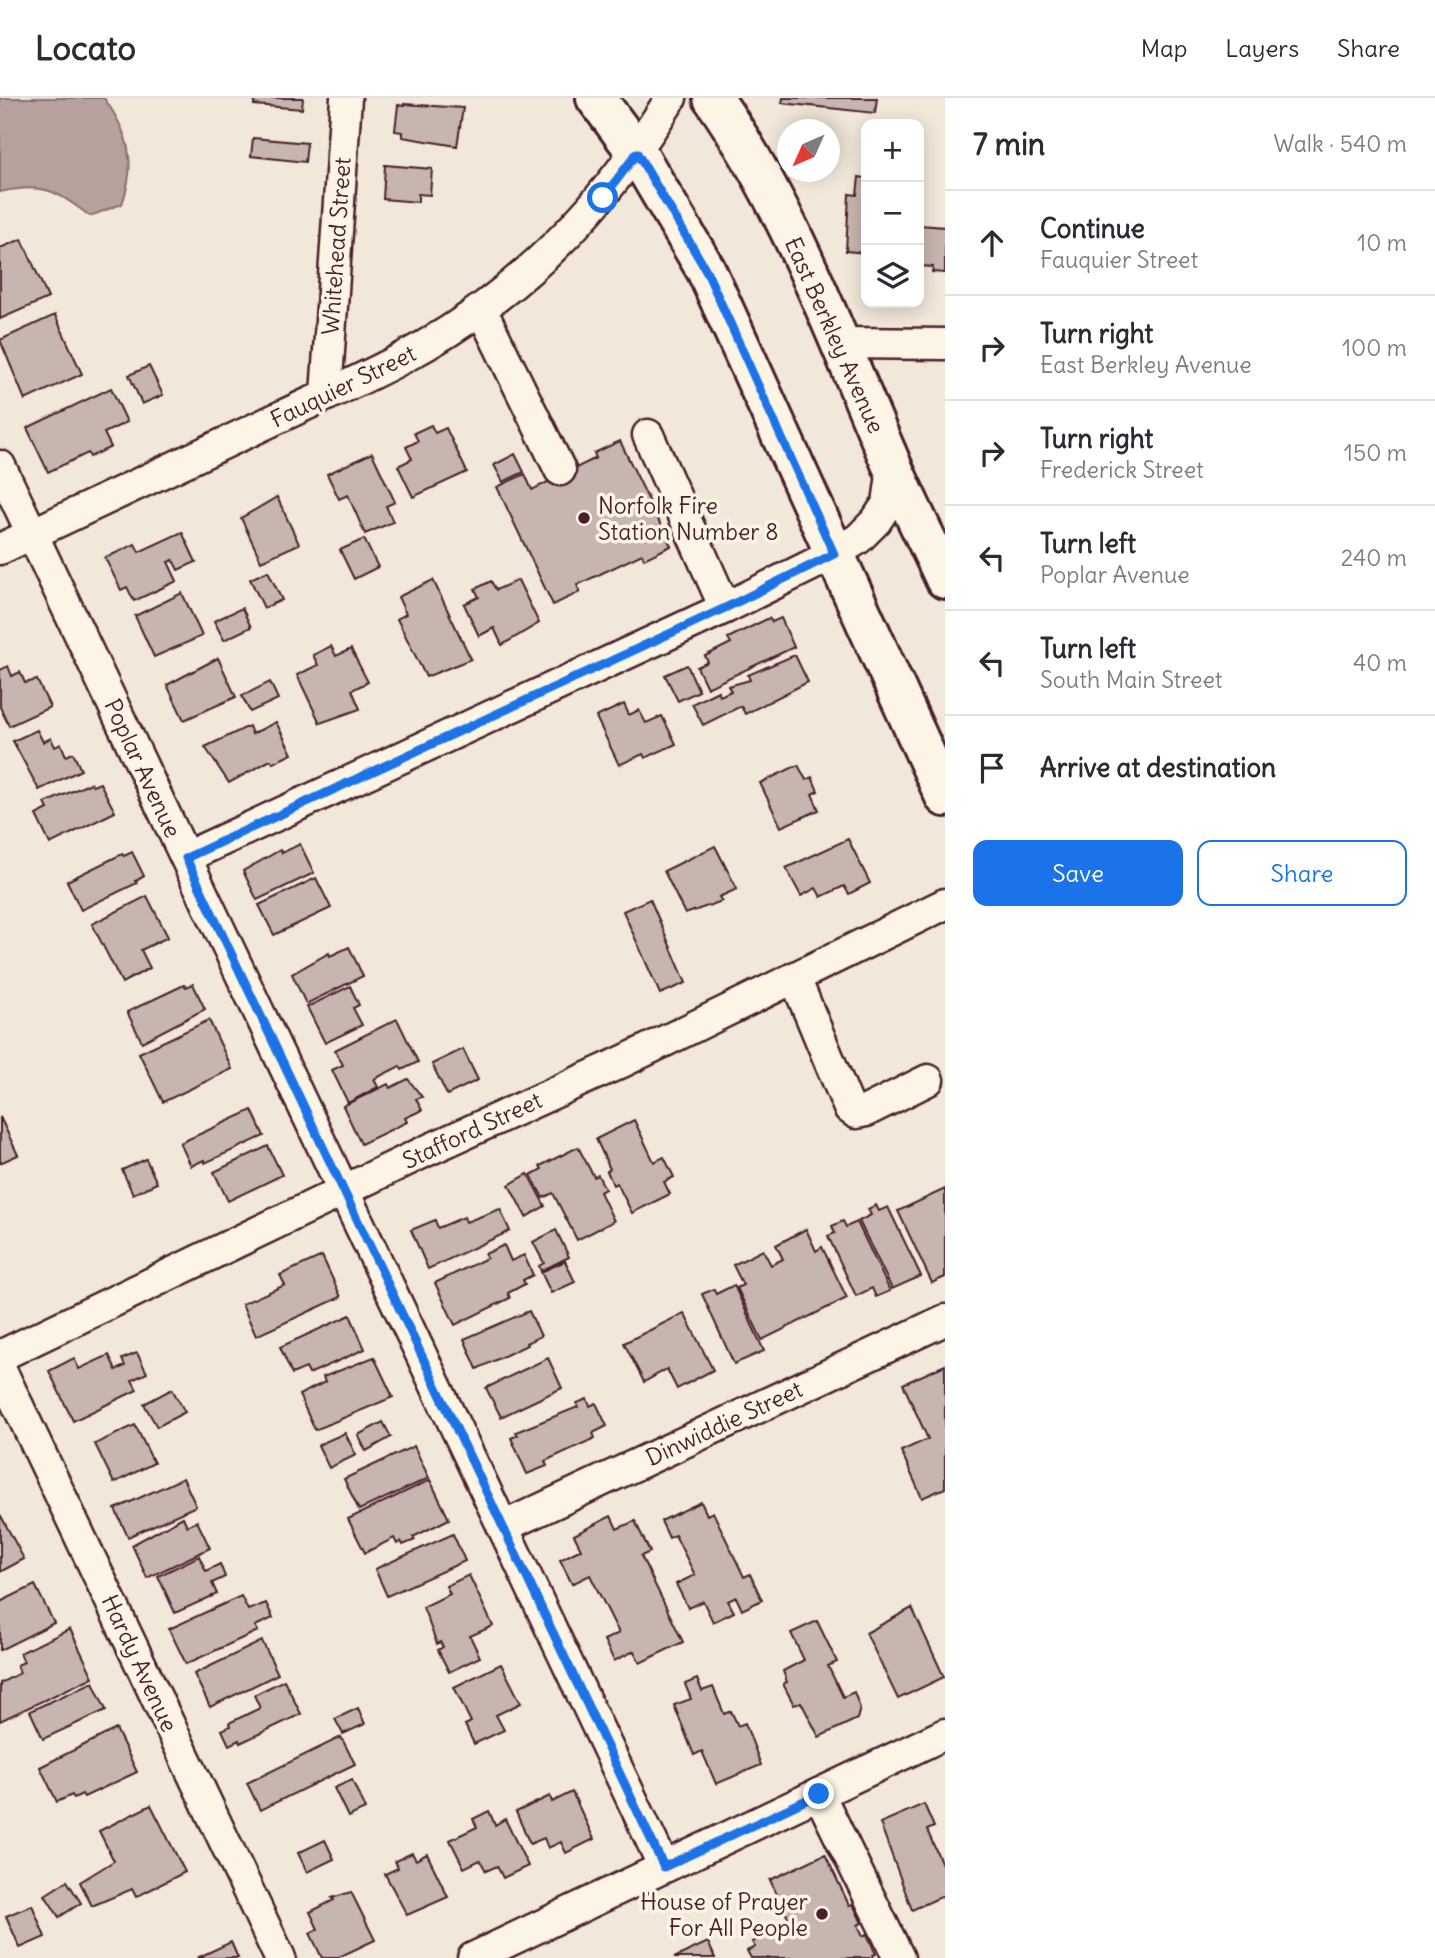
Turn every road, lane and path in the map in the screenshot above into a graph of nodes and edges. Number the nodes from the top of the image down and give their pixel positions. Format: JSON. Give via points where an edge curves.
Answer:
{"nodes":[{"id":1,"x":346,"y":98,"type":"edge"},
{"id":2,"x":596,"y":98,"type":"edge"},
{"id":3,"x":671,"y":98,"type":"edge"},
{"id":4,"x":713,"y":98,"type":"edge"},
{"id":5,"x":637,"y":153,"type":"junction"},
{"id":6,"x":481,"y":309,"type":"junction"},
{"id":7,"x":842,"y":343,"type":"junction"},
{"id":8,"x":945,"y":344,"type":"edge"},
{"id":9,"x":327,"y":395,"type":"junction"},
{"id":10,"x":648,"y":435,"type":"dead end"},
{"id":11,"x":0,"y":466,"type":"edge"},
{"id":12,"x":893,"y":468,"type":"junction"},
{"id":13,"x":560,"y":470,"type":"dead end"},
{"id":14,"x":32,"y":534,"type":"junction"},
{"id":15,"x":0,"y":549,"type":"edge"},
{"id":16,"x":834,"y":554,"type":"junction"},
{"id":17,"x":945,"y":579,"type":"edge"},
{"id":18,"x":725,"y":608,"type":"junction"},
{"id":19,"x":945,"y":797,"type":"edge"},
{"id":20,"x":186,"y":858,"type":"junction"},
{"id":21,"x":945,"y":904,"type":"edge"},
{"id":22,"x":795,"y":978,"type":"junction"},
{"id":23,"x":928,"y":1080,"type":"dead end"},
{"id":24,"x":344,"y":1191,"type":"junction"},
{"id":25,"x":945,"y":1320,"type":"edge"},
{"id":26,"x":0,"y":1356,"type":"edge"},
{"id":27,"x":0,"y":1368,"type":"edge"},
{"id":28,"x":503,"y":1527,"type":"junction"},
{"id":29,"x":945,"y":1734,"type":"edge"},
{"id":30,"x":819,"y":1794,"type":"junction"},
{"id":31,"x":664,"y":1867,"type":"junction"},
{"id":32,"x":280,"y":1958,"type":"edge"},
{"id":33,"x":473,"y":1958,"type":"edge"},
{"id":34,"x":899,"y":1958,"type":"edge"}],
"edges":[{"from":1,"to":9,"type":"street","name":"Whitehead Street"},
{"from":2,"to":5,"type":"main road"},
{"from":3,"to":5,"type":"street","name":"Fauquier Street"},
{"from":4,"to":7,"type":"main road","name":"East Berkley Avenue","via":[[766,183]]},
{"from":5,"to":6,"type":"street","name":"Fauquier Street","via":[[603,198],[547,254]]},
{"from":5,"to":16,"type":"main road","via":[[706,270]]},
{"from":6,"to":9,"type":"street","name":"Fauquier Street","via":[[421,350]]},
{"from":6,"to":13,"type":"street"},
{"from":7,"to":8,"type":"street"},
{"from":7,"to":12,"type":"main road","name":"East Berkley Avenue"},
{"from":9,"to":14,"type":"street","name":"Fauquier Street"},
{"from":10,"to":18,"type":"street"},
{"from":11,"to":14,"type":"street","name":"Poplar Avenue"},
{"from":12,"to":16,"type":"street","via":[[888,503],[876,521]]},
{"from":12,"to":17,"type":"main road","name":"East Berkley Avenue"},
{"from":14,"to":15,"type":"street","name":"Fauquier Street"},
{"from":14,"to":20,"type":"street","name":"Poplar Avenue"},
{"from":16,"to":18,"type":"street"},
{"from":16,"to":19,"type":"main road"},
{"from":18,"to":20,"type":"street"},
{"from":20,"to":24,"type":"street","name":"Poplar Avenue"},
{"from":21,"to":22,"type":"street","name":"Stafford Street"},
{"from":22,"to":23,"type":"street","via":[[849,1108],[856,1113],[866,1111]]},
{"from":22,"to":24,"type":"street","name":"Stafford Street"},
{"from":24,"to":26,"type":"street","name":"Stafford Street"},
{"from":24,"to":28,"type":"street","name":"Poplar Avenue"},
{"from":25,"to":28,"type":"street","name":"Dinwiddie Street"},
{"from":27,"to":32,"type":"street","name":"Hardy Avenue"},
{"from":28,"to":31,"type":"street","name":"Poplar Avenue"},
{"from":29,"to":30,"type":"street"},
{"from":30,"to":31,"type":"street"},
{"from":30,"to":34,"type":"street"},
{"from":31,"to":33,"type":"street"}]}
